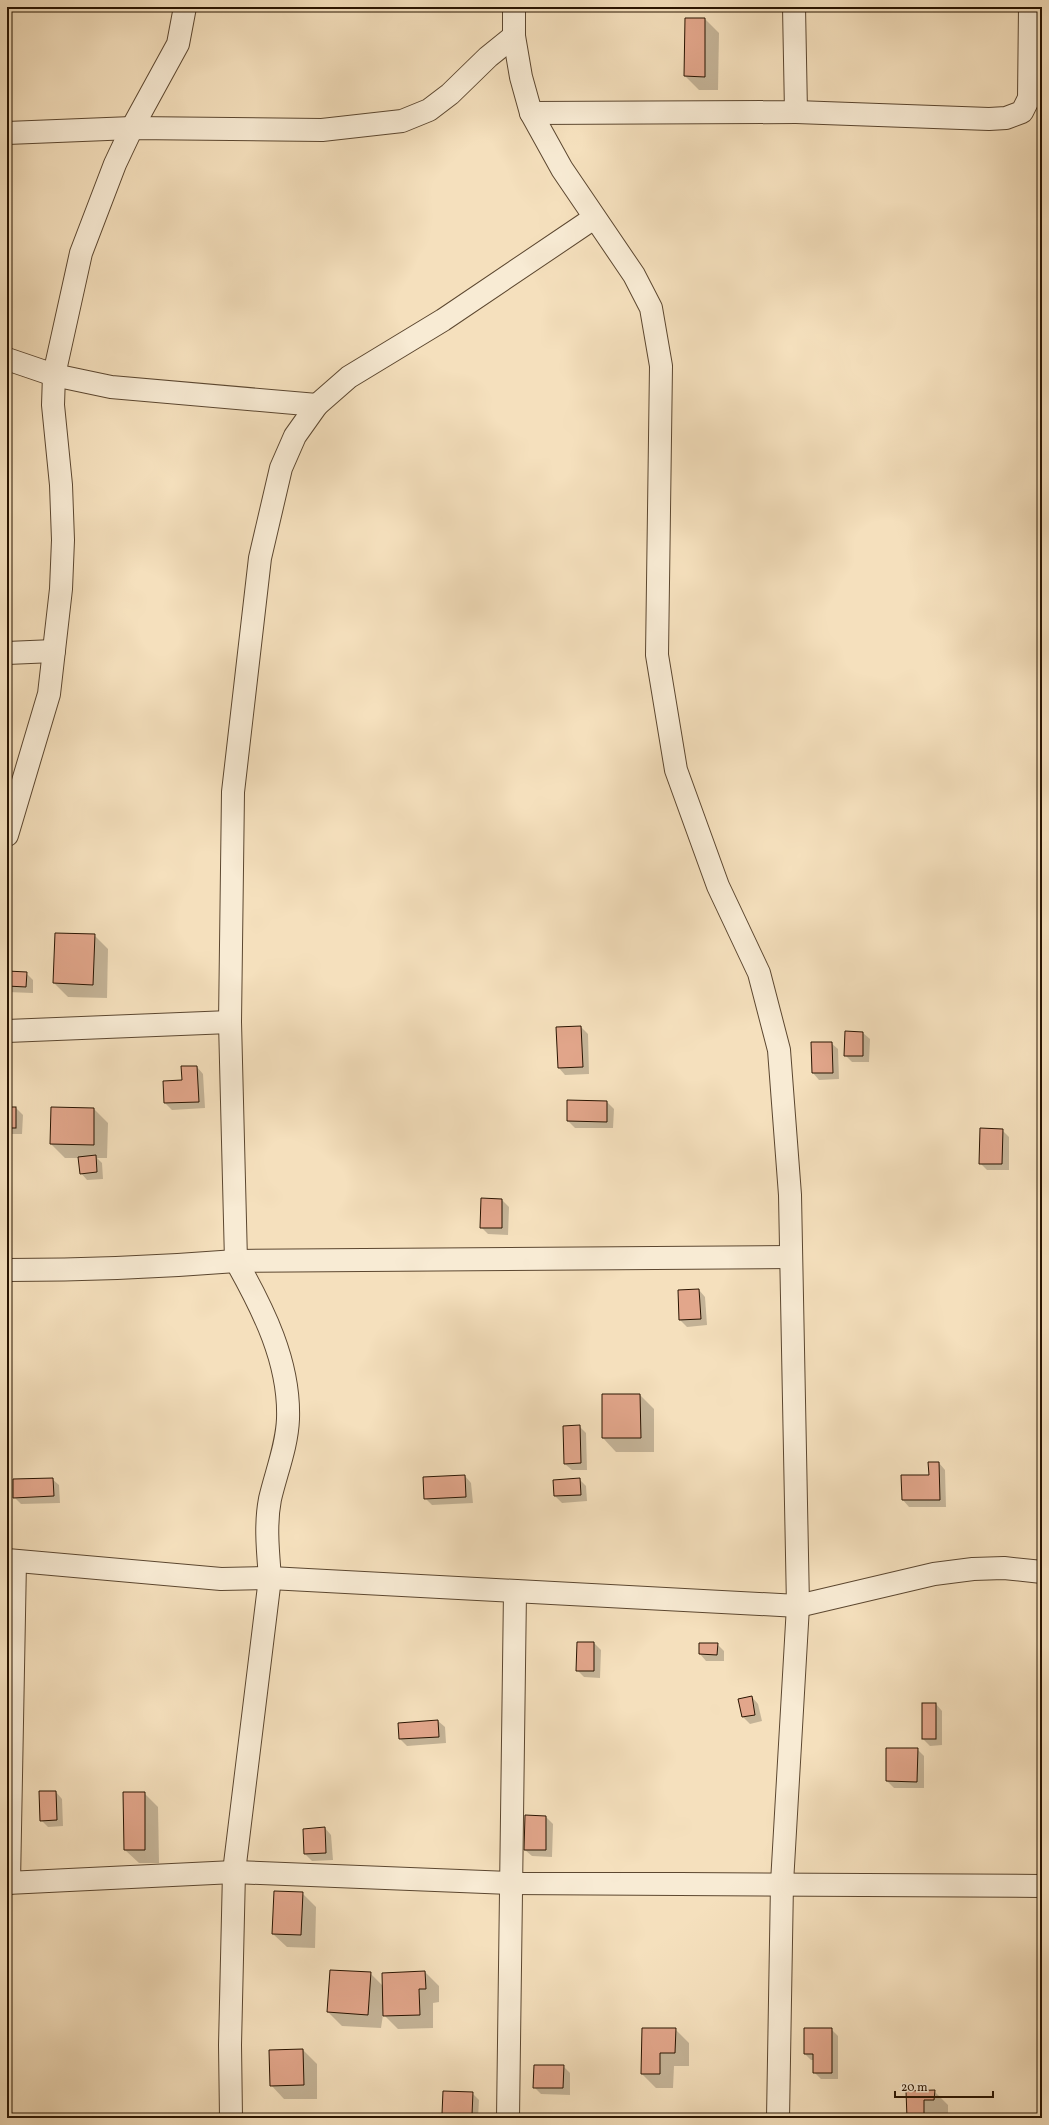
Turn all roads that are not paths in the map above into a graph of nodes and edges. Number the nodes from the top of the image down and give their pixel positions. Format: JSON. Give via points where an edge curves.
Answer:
{"nodes":[{"id":1,"x":185,"y":7,"type":"edge"},
{"id":2,"x":514,"y":7,"type":"edge"},
{"id":3,"x":794,"y":7,"type":"edge"},
{"id":4,"x":1030,"y":7,"type":"edge"},
{"id":5,"x":514,"y":36,"type":"junction"},
{"id":6,"x":796,"y":112,"type":"junction"},
{"id":7,"x":531,"y":113,"type":"junction"},
{"id":8,"x":132,"y":128,"type":"junction"},
{"id":9,"x":7,"y":133,"type":"edge"},
{"id":10,"x":594,"y":218,"type":"junction"},
{"id":11,"x":7,"y":359,"type":"edge"},
{"id":12,"x":54,"y":375,"type":"junction"},
{"id":13,"x":317,"y":405,"type":"junction"},
{"id":14,"x":54,"y":650,"type":"junction"},
{"id":15,"x":7,"y":653,"type":"edge"},
{"id":16,"x":7,"y":835,"type":"edge"},
{"id":17,"x":230,"y":1022,"type":"junction"},
{"id":18,"x":7,"y":1031,"type":"edge"},
{"id":19,"x":791,"y":1257,"type":"junction"},
{"id":20,"x":236,"y":1261,"type":"junction"},
{"id":21,"x":7,"y":1270,"type":"edge"},
{"id":22,"x":11,"y":1561,"type":"edge"},
{"id":23,"x":1042,"y":1572,"type":"edge"},
{"id":24,"x":270,"y":1578,"type":"junction"},
{"id":25,"x":516,"y":1591,"type":"junction"},
{"id":26,"x":798,"y":1606,"type":"junction"},
{"id":27,"x":234,"y":1872,"type":"junction"},
{"id":28,"x":8,"y":1883,"type":"edge"},
{"id":29,"x":510,"y":1883,"type":"junction"},
{"id":30,"x":782,"y":1883,"type":"junction"},
{"id":31,"x":1042,"y":1886,"type":"edge"},
{"id":32,"x":231,"y":2118,"type":"edge"},
{"id":33,"x":508,"y":2118,"type":"edge"},
{"id":34,"x":778,"y":2118,"type":"edge"}],
"edges":[{"from":1,"to":8,"type":"street","via":[[178,44]]},
{"from":2,"to":5,"type":"street"},
{"from":3,"to":6,"type":"street"},
{"from":4,"to":6,"type":"street","via":[[1029,98],[1022,112],[1006,118],[988,119]]},
{"from":5,"to":7,"type":"street","via":[[521,77]]},
{"from":5,"to":8,"type":"street","via":[[429,110],[402,121],[322,130]]},
{"from":6,"to":7,"type":"street"},
{"from":7,"to":10,"type":"street","via":[[562,170]]},
{"from":8,"to":9,"type":"street"},
{"from":8,"to":12,"type":"street","via":[[115,164],[81,253]]},
{"from":10,"to":13,"type":"street","via":[[443,320],[349,377]]},
{"from":10,"to":19,"type":"street","via":[[634,274],[651,308],[661,366],[658,655],[676,770],[718,886],[759,973],[779,1050],[790,1195]]},
{"from":11,"to":12,"type":"street"},
{"from":12,"to":13,"type":"street","via":[[111,387]]},
{"from":12,"to":14,"type":"street","via":[[52,405],[61,485],[63,540],[61,589]]},
{"from":13,"to":17,"type":"street","via":[[295,436],[281,468],[260,558],[233,792]]},
{"from":14,"to":15,"type":"street"},
{"from":14,"to":16,"type":"street","via":[[49,694]]},
{"from":17,"to":18,"type":"street"},
{"from":17,"to":20,"type":"street"},
{"from":19,"to":20,"type":"street"},
{"from":19,"to":26,"type":"street"},
{"from":20,"to":21,"type":"street","via":[[125,1269]]},
{"from":20,"to":24,"type":"street","via":[[254,1293],[280,1354],[286,1383],[288,1419],[270,1500],[267,1538]]},
{"from":22,"to":24,"type":"street","via":[[220,1580]]},
{"from":22,"to":28,"type":"street"},
{"from":23,"to":26,"type":"street","via":[[1004,1568],[934,1574]]},
{"from":24,"to":25,"type":"street"},
{"from":24,"to":27,"type":"street"},
{"from":25,"to":26,"type":"street"},
{"from":25,"to":29,"type":"street"},
{"from":26,"to":30,"type":"street"},
{"from":27,"to":28,"type":"street"},
{"from":27,"to":29,"type":"street"},
{"from":27,"to":32,"type":"street"},
{"from":29,"to":30,"type":"street"},
{"from":29,"to":33,"type":"street"},
{"from":30,"to":31,"type":"street"},
{"from":30,"to":34,"type":"street"}]}
